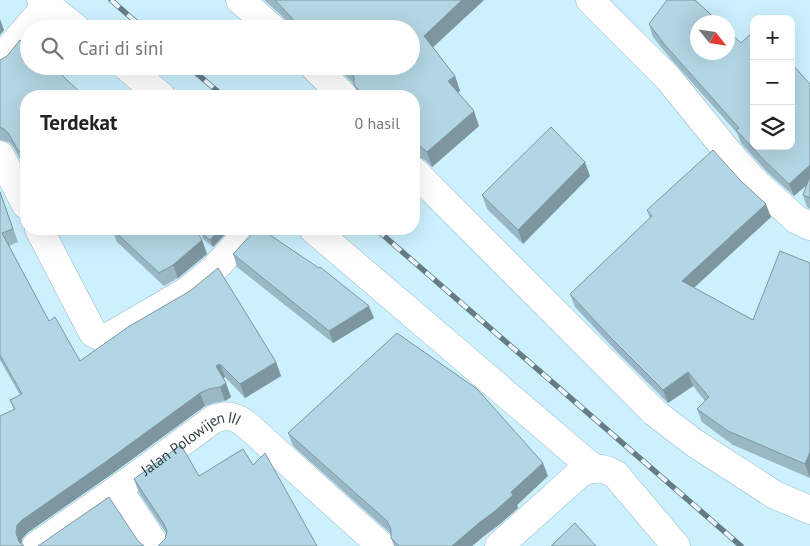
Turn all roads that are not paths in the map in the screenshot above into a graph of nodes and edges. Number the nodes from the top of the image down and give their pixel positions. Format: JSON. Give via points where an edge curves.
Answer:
{"nodes":[{"id":1,"x":240,"y":0,"type":"edge"},
{"id":2,"x":590,"y":0,"type":"edge"},
{"id":3,"x":44,"y":2,"type":"edge"},
{"id":4,"x":30,"y":20,"type":"edge"},
{"id":5,"x":66,"y":20,"type":"edge"},
{"id":6,"x":263,"y":20,"type":"edge"},
{"id":7,"x":20,"y":33,"type":"edge"},
{"id":8,"x":0,"y":59,"type":"edge"},
{"id":9,"x":136,"y":75,"type":"edge"},
{"id":10,"x":322,"y":75,"type":"edge"},
{"id":11,"x":154,"y":90,"type":"edge"},
{"id":12,"x":338,"y":90,"type":"edge"},
{"id":13,"x":0,"y":155,"type":"edge"},
{"id":14,"x":420,"y":177,"type":"edge"},
{"id":15,"x":20,"y":193,"type":"edge"},
{"id":16,"x":810,"y":226,"type":"edge"},
{"id":17,"x":42,"y":235,"type":"edge"},
{"id":18,"x":245,"y":235,"type":"edge"},
{"id":19,"x":320,"y":235,"type":"edge"},
{"id":20,"x":594,"y":468,"type":"junction"},
{"id":21,"x":118,"y":489,"type":"junction"},
{"id":22,"x":810,"y":510,"type":"edge"},
{"id":23,"x":36,"y":546,"type":"edge"},
{"id":24,"x":156,"y":546,"type":"edge"},
{"id":25,"x":381,"y":546,"type":"edge"},
{"id":26,"x":499,"y":546,"type":"edge"},
{"id":27,"x":676,"y":546,"type":"edge"}],
"edges":[{"from":1,"to":6,"type":"street"},
{"from":2,"to":16,"type":"street","via":[[668,78],[757,184],[797,220]]},
{"from":3,"to":4,"type":"street"},
{"from":3,"to":5,"type":"street"},
{"from":7,"to":8,"type":"street"},
{"from":9,"to":11,"type":"street"},
{"from":10,"to":12,"type":"street"},
{"from":13,"to":15,"type":"street"},
{"from":14,"to":22,"type":"street","via":[[654,412],[693,442],[775,495]]},
{"from":17,"to":18,"type":"street","via":[[93,333],[101,337],[108,337],[187,291],[215,268]]},
{"from":19,"to":20,"type":"street"},
{"from":20,"to":26,"type":"street","via":[[578,475]]},
{"from":20,"to":27,"type":"street","via":[[616,475]]},
{"from":21,"to":23,"type":"street","name":"Jalan Polowijen III"},
{"from":21,"to":24,"type":"street"},
{"from":21,"to":25,"type":"street","name":"Jalan Polowijen III","via":[[214,419],[231,416],[247,425]]}]}
